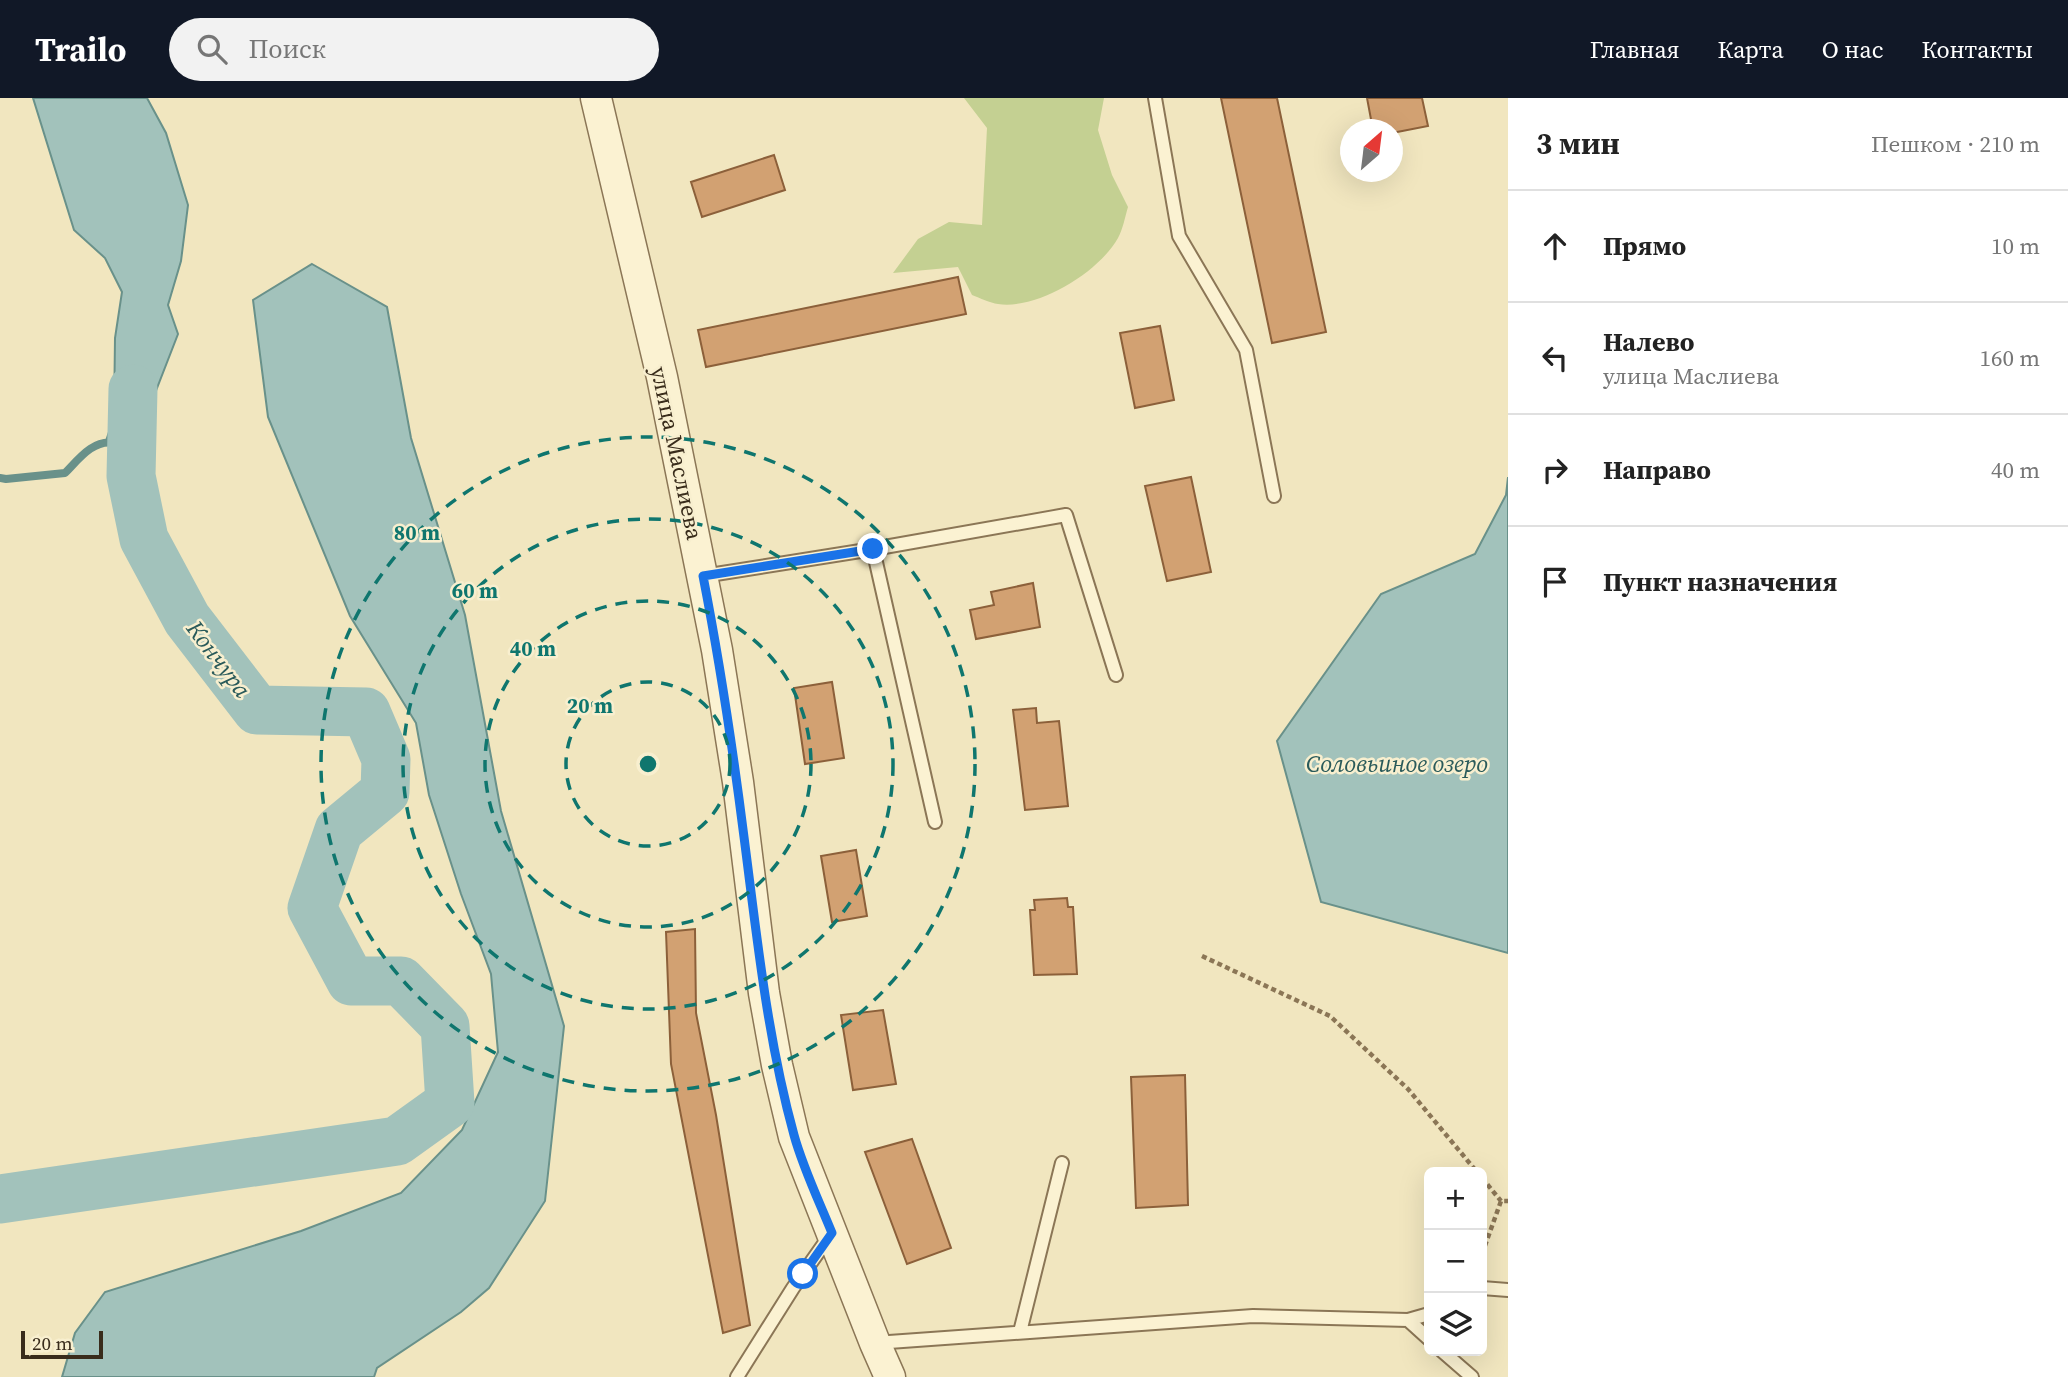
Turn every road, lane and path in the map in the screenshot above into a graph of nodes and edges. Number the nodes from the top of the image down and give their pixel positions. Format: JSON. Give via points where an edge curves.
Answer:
{"nodes":[{"id":1,"x":596,"y":98,"type":"edge"},
{"id":2,"x":1155,"y":98,"type":"edge"},
{"id":3,"x":1273,"y":496,"type":"dead end"},
{"id":4,"x":873,"y":549,"type":"junction"},
{"id":5,"x":703,"y":576,"type":"junction"},
{"id":6,"x":1116,"y":675,"type":"dead end"},
{"id":7,"x":935,"y":822,"type":"dead end"},
{"id":8,"x":1202,"y":956,"type":"dead end"},
{"id":9,"x":1062,"y":1163,"type":"dead end"},
{"id":10,"x":1473,"y":1167,"type":"edge"},
{"id":11,"x":1487,"y":1184,"type":"edge"},
{"id":12,"x":1500,"y":1201,"type":"junction"},
{"id":13,"x":1508,"y":1202,"type":"edge"},
{"id":14,"x":832,"y":1233,"type":"junction"},
{"id":15,"x":1487,"y":1239,"type":"edge"},
{"id":16,"x":1487,"y":1288,"type":"edge"},
{"id":17,"x":1508,"y":1290,"type":"edge"},
{"id":18,"x":1424,"y":1315,"type":"edge"},
{"id":19,"x":1408,"y":1320,"type":"junction"},
{"id":20,"x":1020,"y":1332,"type":"junction"},
{"id":21,"x":1424,"y":1334,"type":"edge"},
{"id":22,"x":875,"y":1343,"type":"junction"},
{"id":23,"x":1448,"y":1356,"type":"edge"},
{"id":24,"x":737,"y":1377,"type":"edge"},
{"id":25,"x":890,"y":1377,"type":"edge"},
{"id":26,"x":1472,"y":1377,"type":"edge"}],
"edges":[{"from":1,"to":5,"type":"street","name":"улица Маслиева"},
{"from":2,"to":3,"type":"lane","via":[[1179,236],[1246,350]]},
{"from":4,"to":5,"type":"lane"},
{"from":4,"to":6,"type":"lane","via":[[1066,515]]},
{"from":4,"to":7,"type":"lane"},
{"from":5,"to":14,"type":"street","name":"улица Маслиева","via":[[736,769],[777,1065],[794,1137]]},
{"from":8,"to":10,"type":"path","via":[[1330,1016],[1408,1089]]},
{"from":9,"to":20,"type":"lane"},
{"from":11,"to":12,"type":"path"},
{"from":12,"to":13,"type":"path"},
{"from":12,"to":15,"type":"path"},
{"from":14,"to":22,"type":"street","name":"улица Маслиева"},
{"from":14,"to":24,"type":"lane"},
{"from":16,"to":17,"type":"lane"},
{"from":18,"to":19,"type":"lane"},
{"from":19,"to":20,"type":"lane","via":[[1253,1317]]},
{"from":19,"to":21,"type":"lane"},
{"from":20,"to":22,"type":"lane"},
{"from":22,"to":25,"type":"street","name":"улица Маслиева"},
{"from":23,"to":26,"type":"lane"}]}
